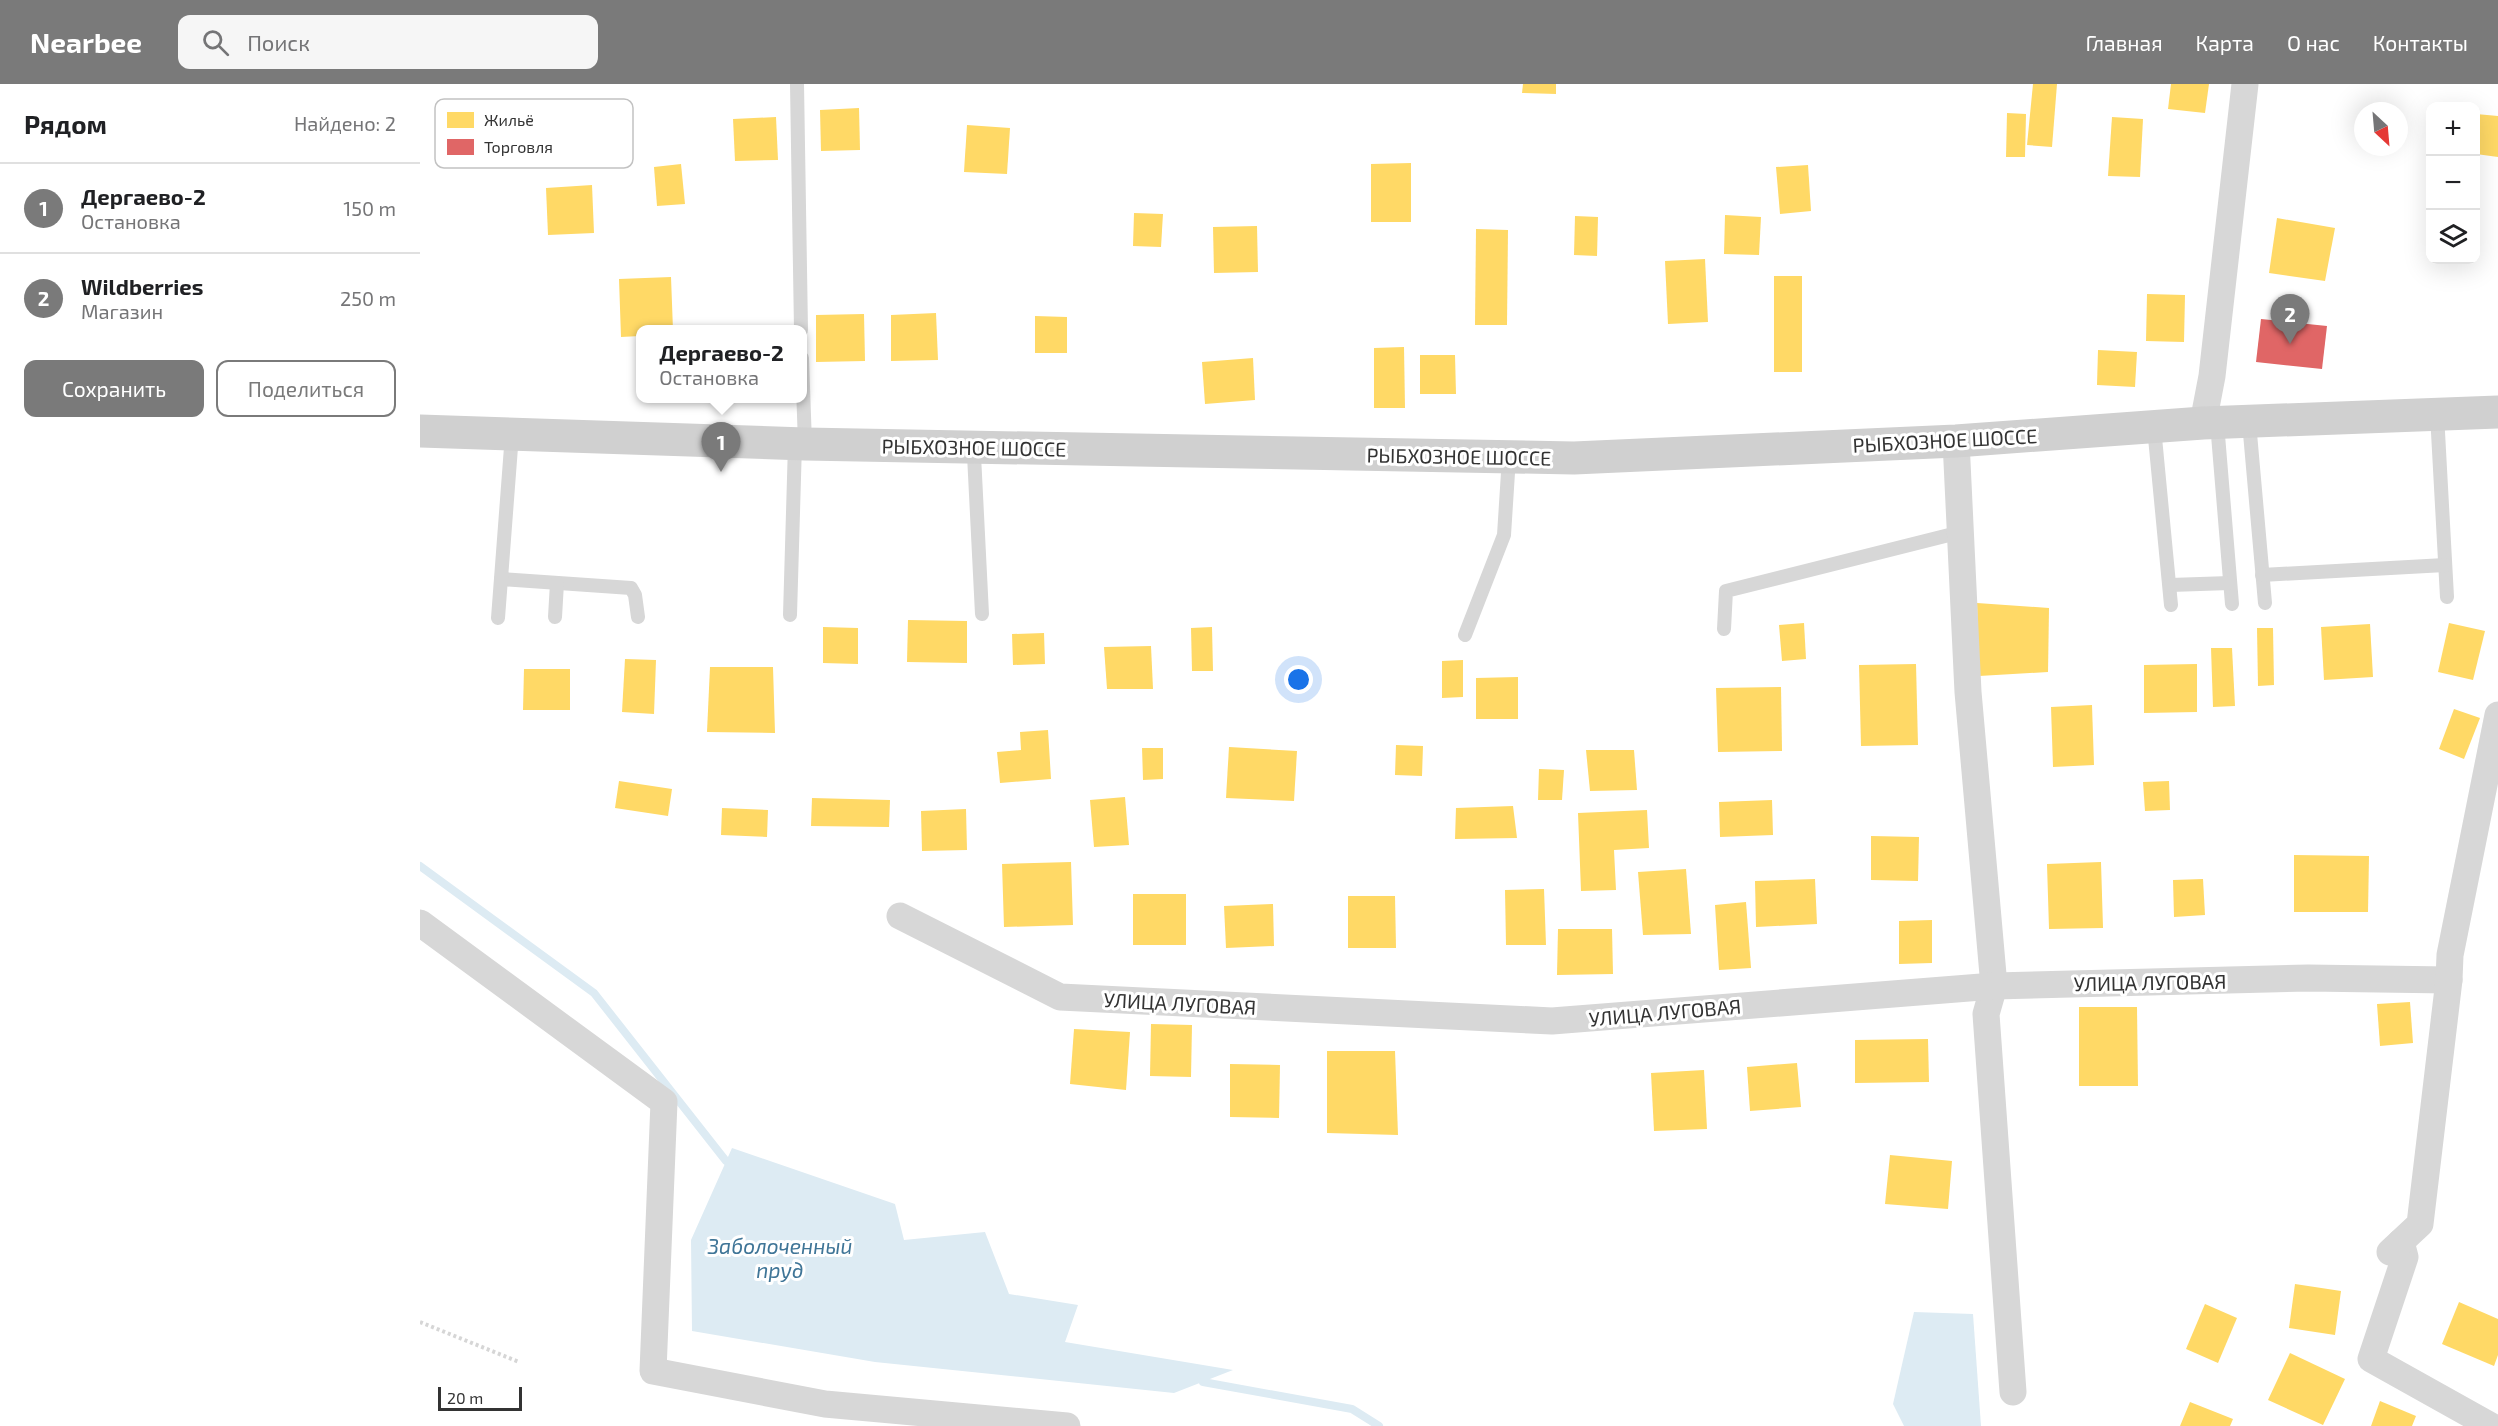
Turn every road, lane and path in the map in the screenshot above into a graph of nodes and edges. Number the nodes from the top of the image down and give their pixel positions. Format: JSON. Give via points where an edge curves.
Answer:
{"nodes":[{"id":1,"x":797,"y":84,"type":"edge"},
{"id":2,"x":2245,"y":84,"type":"edge"},
{"id":3,"x":801,"y":325,"type":"edge"},
{"id":4,"x":801,"y":403,"type":"edge"},
{"id":5,"x":2498,"y":411,"type":"edge"},
{"id":6,"x":2437,"y":414,"type":"junction"},
{"id":7,"x":2249,"y":422,"type":"junction"},
{"id":8,"x":2210,"y":423,"type":"junction"},
{"id":9,"x":2154,"y":427,"type":"junction"},
{"id":10,"x":420,"y":430,"type":"edge"},
{"id":11,"x":513,"y":434,"type":"junction"},
{"id":12,"x":1956,"y":441,"type":"junction"},
{"id":13,"x":800,"y":443,"type":"junction"},
{"id":14,"x":974,"y":454,"type":"dead end"},
{"id":15,"x":1509,"y":457,"type":"junction"},
{"id":16,"x":1961,"y":532,"type":"junction"},
{"id":17,"x":2445,"y":565,"type":"junction"},
{"id":18,"x":2262,"y":575,"type":"junction"},
{"id":19,"x":501,"y":579,"type":"junction"},
{"id":20,"x":556,"y":583,"type":"junction"},
{"id":21,"x":2230,"y":583,"type":"junction"},
{"id":22,"x":2170,"y":585,"type":"junction"},
{"id":23,"x":2447,"y":597,"type":"dead end"},
{"id":24,"x":2265,"y":603,"type":"dead end"},
{"id":25,"x":2232,"y":604,"type":"dead end"},
{"id":26,"x":2171,"y":605,"type":"dead end"},
{"id":27,"x":981,"y":614,"type":"dead end"},
{"id":28,"x":790,"y":615,"type":"dead end"},
{"id":29,"x":555,"y":617,"type":"dead end"},
{"id":30,"x":638,"y":617,"type":"dead end"},
{"id":31,"x":498,"y":618,"type":"dead end"},
{"id":32,"x":1724,"y":629,"type":"dead end"},
{"id":33,"x":1465,"y":635,"type":"dead end"},
{"id":34,"x":2498,"y":715,"type":"edge"},
{"id":35,"x":900,"y":916,"type":"dead end"},
{"id":36,"x":420,"y":923,"type":"edge"},
{"id":37,"x":2449,"y":980,"type":"junction"},
{"id":38,"x":1994,"y":986,"type":"junction"},
{"id":39,"x":420,"y":1322,"type":"edge"},
{"id":40,"x":519,"y":1362,"type":"dead end"},
{"id":41,"x":2013,"y":1392,"type":"dead end"},
{"id":42,"x":1067,"y":1426,"type":"edge"},
{"id":43,"x":2491,"y":1426,"type":"edge"}],
"edges":[{"from":1,"to":3,"type":"lane"},
{"from":2,"to":8,"type":"street"},
{"from":4,"to":13,"type":"lane"},
{"from":5,"to":6,"type":"main road","name":"РЫБХОЗНОЕ ШОССЕ"},
{"from":6,"to":7,"type":"main road","name":"РЫБХОЗНОЕ ШОССЕ"},
{"from":6,"to":17,"type":"lane"},
{"from":7,"to":8,"type":"main road","name":"РЫБХОЗНОЕ ШОССЕ"},
{"from":7,"to":18,"type":"lane"},
{"from":8,"to":9,"type":"main road","name":"РЫБХОЗНОЕ ШОССЕ"},
{"from":8,"to":21,"type":"lane"},
{"from":9,"to":12,"type":"main road","name":"РЫБХОЗНОЕ ШОССЕ"},
{"from":9,"to":22,"type":"lane"},
{"from":10,"to":11,"type":"main road","name":"РЫБХОЗНОЕ ШОССЕ"},
{"from":11,"to":13,"type":"main road","name":"РЫБХОЗНОЕ ШОССЕ"},
{"from":11,"to":19,"type":"lane"},
{"from":12,"to":15,"type":"main road","name":"РЫБХОЗНОЕ ШОССЕ","via":[[1574,458]]},
{"from":12,"to":16,"type":"street"},
{"from":13,"to":15,"type":"main road","name":"РЫБХОЗНОЕ ШОССЕ"},
{"from":13,"to":28,"type":"lane"},
{"from":14,"to":27,"type":"lane"},
{"from":15,"to":33,"type":"lane","via":[[1504,535]]},
{"from":16,"to":32,"type":"lane","via":[[1726,591]]},
{"from":16,"to":38,"type":"street","via":[[1968,692]]},
{"from":17,"to":18,"type":"lane"},
{"from":17,"to":23,"type":"lane"},
{"from":18,"to":24,"type":"lane"},
{"from":19,"to":20,"type":"lane"},
{"from":19,"to":31,"type":"lane"},
{"from":20,"to":29,"type":"lane"},
{"from":20,"to":30,"type":"lane","via":[[631,588]]},
{"from":21,"to":22,"type":"lane"},
{"from":21,"to":25,"type":"lane"},
{"from":22,"to":26,"type":"lane"},
{"from":34,"to":37,"type":"street","via":[[2450,955]]},
{"from":35,"to":38,"type":"street","name":"УЛИЦА ЛУГОВАЯ","via":[[1060,997],[1552,1021]]},
{"from":36,"to":42,"type":"street","via":[[664,1102],[653,1371],[825,1404]]},
{"from":37,"to":38,"type":"street","name":"УЛИЦА ЛУГОВАЯ","via":[[2308,978]]},
{"from":37,"to":43,"type":"street","via":[[2420,1224],[2395,1247],[2405,1257],[2371,1359]]},
{"from":38,"to":41,"type":"street","via":[[1986,1014]]},
{"from":39,"to":40,"type":"path"}]}
